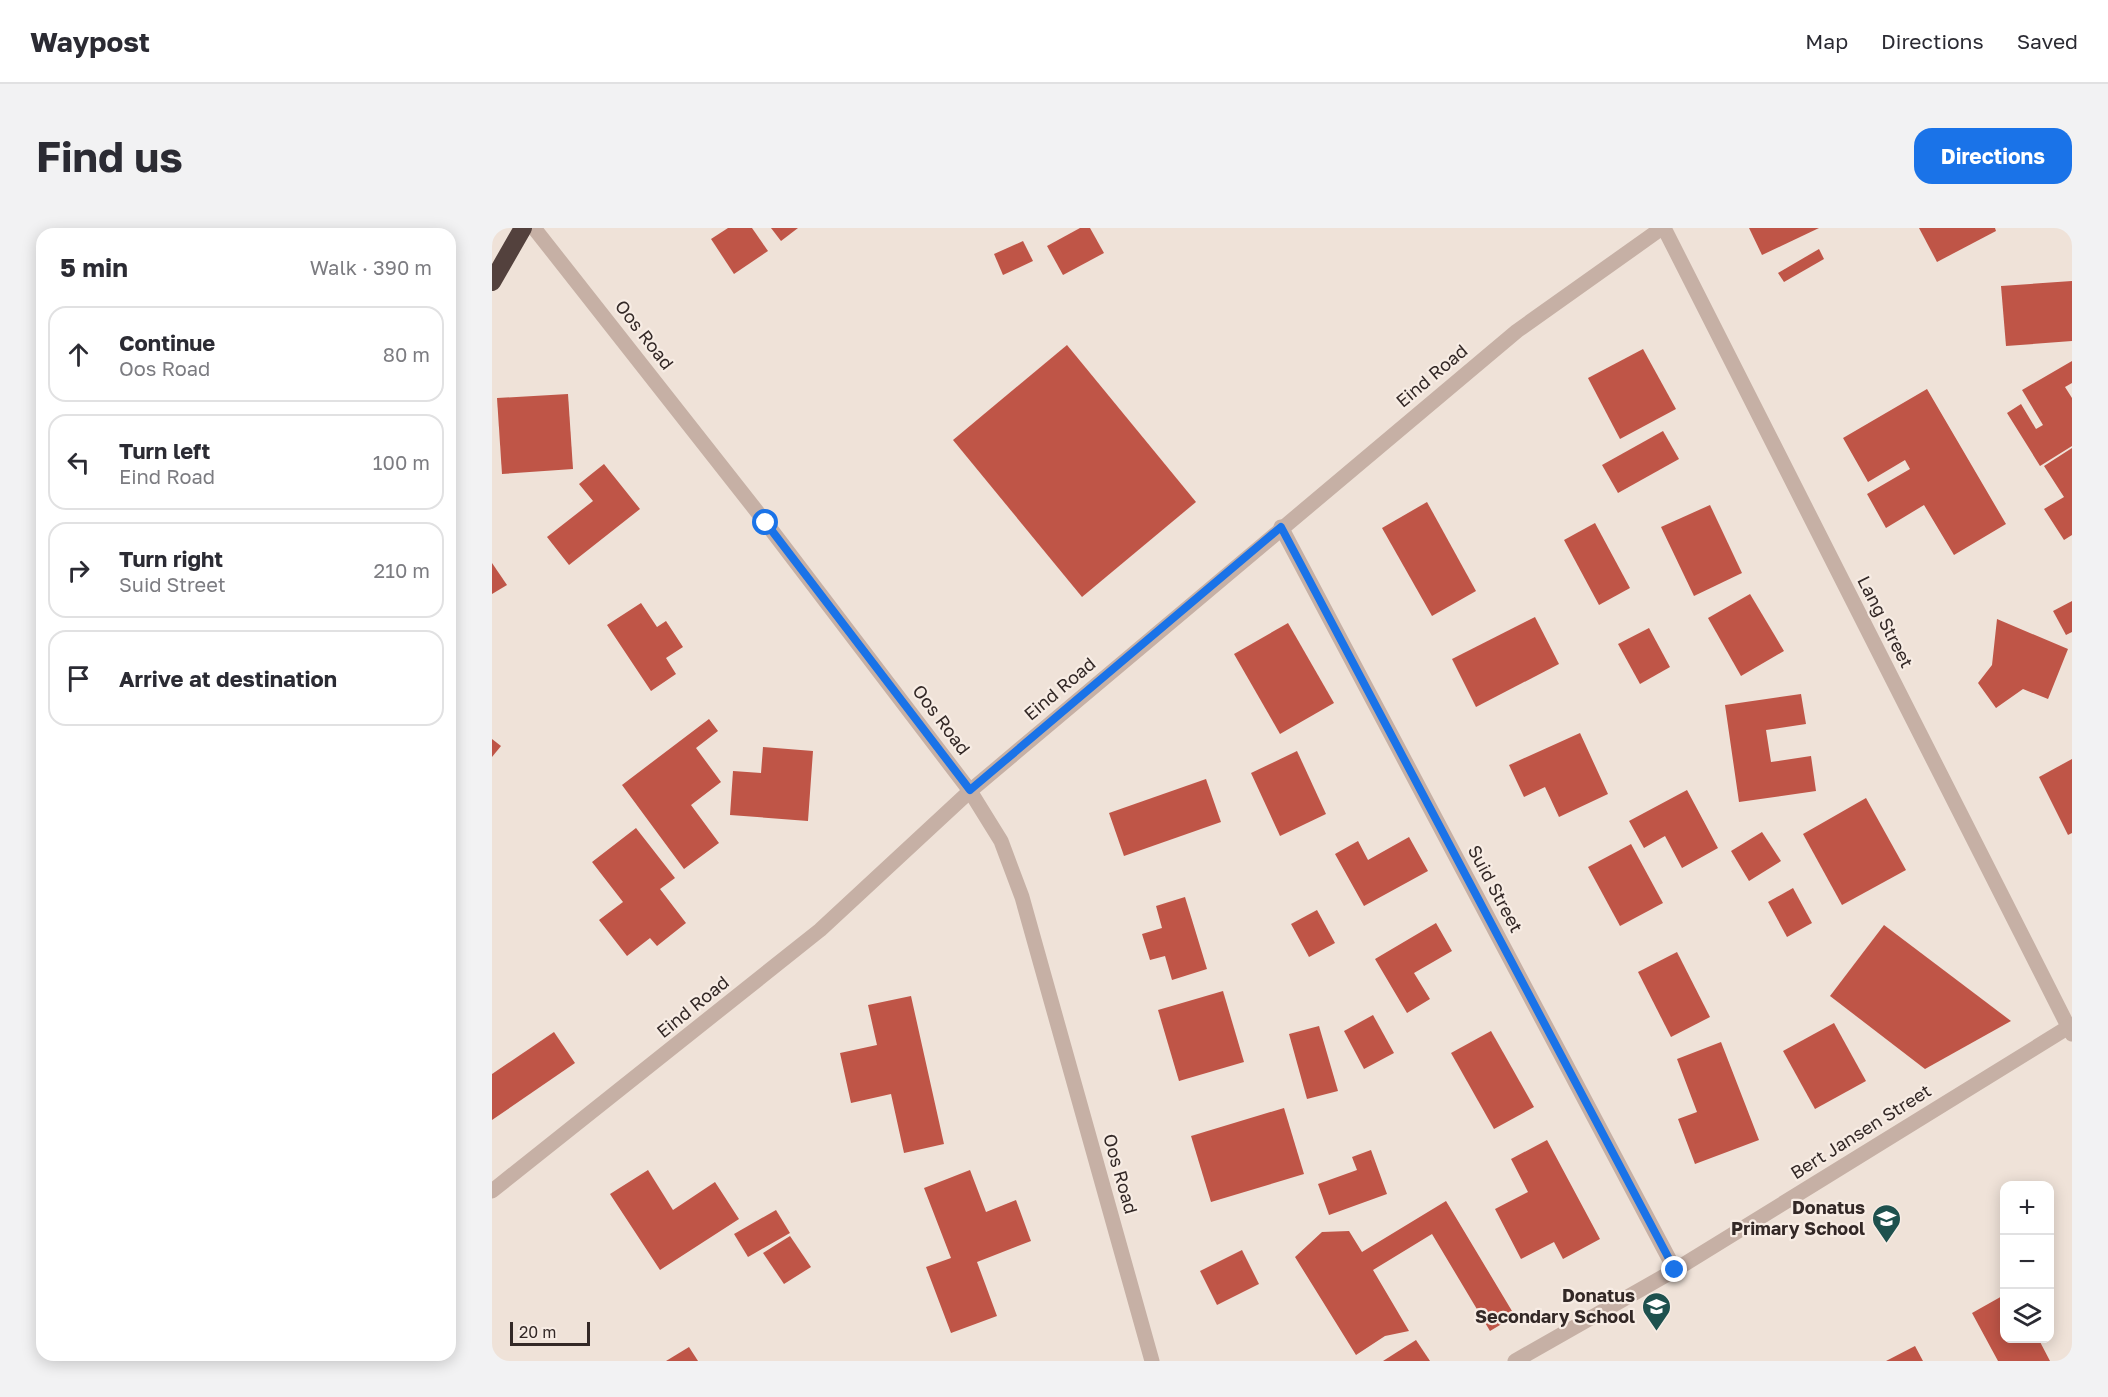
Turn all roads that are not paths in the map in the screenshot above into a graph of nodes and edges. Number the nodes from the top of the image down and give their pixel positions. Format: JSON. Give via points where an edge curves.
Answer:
{"nodes":[{"id":1,"x":523,"y":228,"type":"edge"},
{"id":2,"x":534,"y":228,"type":"edge"},
{"id":3,"x":1663,"y":228,"type":"edge"},
{"id":4,"x":492,"y":282,"type":"edge"},
{"id":5,"x":1281,"y":527,"type":"junction"},
{"id":6,"x":970,"y":790,"type":"junction"},
{"id":7,"x":2071,"y":1029,"type":"edge"},
{"id":8,"x":492,"y":1191,"type":"edge"},
{"id":9,"x":1675,"y":1270,"type":"junction"},
{"id":10,"x":1152,"y":1361,"type":"edge"},
{"id":11,"x":1515,"y":1361,"type":"edge"}],
"edges":[{"from":1,"to":4,"type":"highway"},
{"from":2,"to":6,"type":"street","name":"Oos Road"},
{"from":3,"to":5,"type":"street","name":"Eind Road","via":[[1517,331]]},
{"from":3,"to":7,"type":"street","name":"Lang Street"},
{"from":5,"to":6,"type":"street","name":"Eind Road"},
{"from":5,"to":9,"type":"street","name":"Suid Street"},
{"from":6,"to":8,"type":"street","name":"Eind Road","via":[[820,930]]},
{"from":6,"to":10,"type":"street","name":"Oos Road","via":[[1001,842],[1022,897]]},
{"from":7,"to":9,"type":"street","name":"Bert Jansen Street"},
{"from":9,"to":11,"type":"street","name":"Bert Jansen Street"}]}
